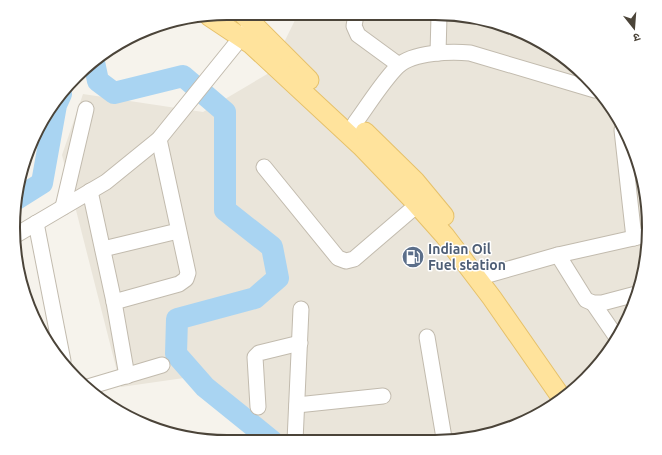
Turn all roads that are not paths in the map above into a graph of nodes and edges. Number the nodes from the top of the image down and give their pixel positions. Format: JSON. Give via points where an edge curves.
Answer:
{"nodes":[{"id":1,"x":225,"y":20,"type":"edge"},
{"id":2,"x":355,"y":20,"type":"edge"},
{"id":3,"x":439,"y":20,"type":"edge"},
{"id":4,"x":245,"y":25,"type":"edge"},
{"id":5,"x":438,"y":53,"type":"junction"},
{"id":6,"x":399,"y":65,"type":"junction"},
{"id":7,"x":588,"y":88,"type":"edge"},
{"id":8,"x":86,"y":109,"type":"dead end"},
{"id":9,"x":355,"y":123,"type":"junction"},
{"id":10,"x":159,"y":139,"type":"junction"},
{"id":11,"x":625,"y":145,"type":"edge"},
{"id":12,"x":264,"y":167,"type":"dead end"},
{"id":13,"x":90,"y":191,"type":"junction"},
{"id":14,"x":417,"y":204,"type":"junction"},
{"id":15,"x":63,"y":207,"type":"junction"},
{"id":16,"x":36,"y":223,"type":"junction"},
{"id":17,"x":178,"y":231,"type":"junction"},
{"id":18,"x":20,"y":233,"type":"edge"},
{"id":19,"x":641,"y":237,"type":"edge"},
{"id":20,"x":103,"y":249,"type":"junction"},
{"id":21,"x":558,"y":255,"type":"junction"},
{"id":22,"x":483,"y":276,"type":"junction"},
{"id":23,"x":631,"y":295,"type":"edge"},
{"id":24,"x":114,"y":302,"type":"junction"},
{"id":25,"x":594,"y":303,"type":"junction"},
{"id":26,"x":301,"y":309,"type":"dead end"},
{"id":27,"x":614,"y":332,"type":"edge"},
{"id":28,"x":427,"y":337,"type":"dead end"},
{"id":29,"x":300,"y":343,"type":"junction"},
{"id":30,"x":61,"y":351,"type":"edge"},
{"id":31,"x":162,"y":365,"type":"dead end"},
{"id":32,"x":127,"y":376,"type":"junction"},
{"id":33,"x":93,"y":386,"type":"edge"},
{"id":34,"x":567,"y":387,"type":"edge"},
{"id":35,"x":559,"y":394,"type":"edge"},
{"id":36,"x":383,"y":396,"type":"dead end"},
{"id":37,"x":297,"y":405,"type":"junction"},
{"id":38,"x":258,"y":407,"type":"dead end"},
{"id":39,"x":295,"y":435,"type":"edge"},
{"id":40,"x":443,"y":435,"type":"edge"}],
"edges":[{"from":1,"to":4,"type":"main road"},
{"from":2,"to":6,"type":"street","via":[[354,26],[358,35]]},
{"from":3,"to":5,"type":"street"},
{"from":4,"to":9,"type":"main road"},
{"from":4,"to":10,"type":"street","via":[[210,77]]},
{"from":4,"to":14,"type":"main road","via":[[257,49],[361,146]]},
{"from":5,"to":6,"type":"street","via":[[414,58]]},
{"from":5,"to":7,"type":"street","via":[[470,53]]},
{"from":6,"to":9,"type":"street"},
{"from":8,"to":15,"type":"street"},
{"from":9,"to":22,"type":"main road","via":[[415,180]]},
{"from":10,"to":13,"type":"street","via":[[106,182]]},
{"from":10,"to":17,"type":"street"},
{"from":11,"to":19,"type":"street"},
{"from":12,"to":14,"type":"street","via":[[338,258],[346,261],[354,259]]},
{"from":13,"to":15,"type":"street"},
{"from":13,"to":20,"type":"street"},
{"from":14,"to":22,"type":"main road"},
{"from":15,"to":16,"type":"street"},
{"from":16,"to":18,"type":"street"},
{"from":16,"to":30,"type":"street"},
{"from":17,"to":20,"type":"street"},
{"from":17,"to":24,"type":"street","via":[[188,273],[186,279],[179,284]]},
{"from":19,"to":21,"type":"street"},
{"from":20,"to":24,"type":"street"},
{"from":21,"to":22,"type":"street"},
{"from":21,"to":25,"type":"street","via":[[586,300]]},
{"from":22,"to":34,"type":"main road"},
{"from":22,"to":35,"type":"main road"},
{"from":23,"to":25,"type":"street"},
{"from":24,"to":32,"type":"street"},
{"from":25,"to":27,"type":"street"},
{"from":26,"to":29,"type":"street"},
{"from":28,"to":40,"type":"street"},
{"from":29,"to":37,"type":"street"},
{"from":29,"to":38,"type":"street","via":[[259,353],[255,357]]},
{"from":31,"to":32,"type":"street"},
{"from":32,"to":33,"type":"street"},
{"from":36,"to":37,"type":"street"},
{"from":37,"to":39,"type":"street"}]}
